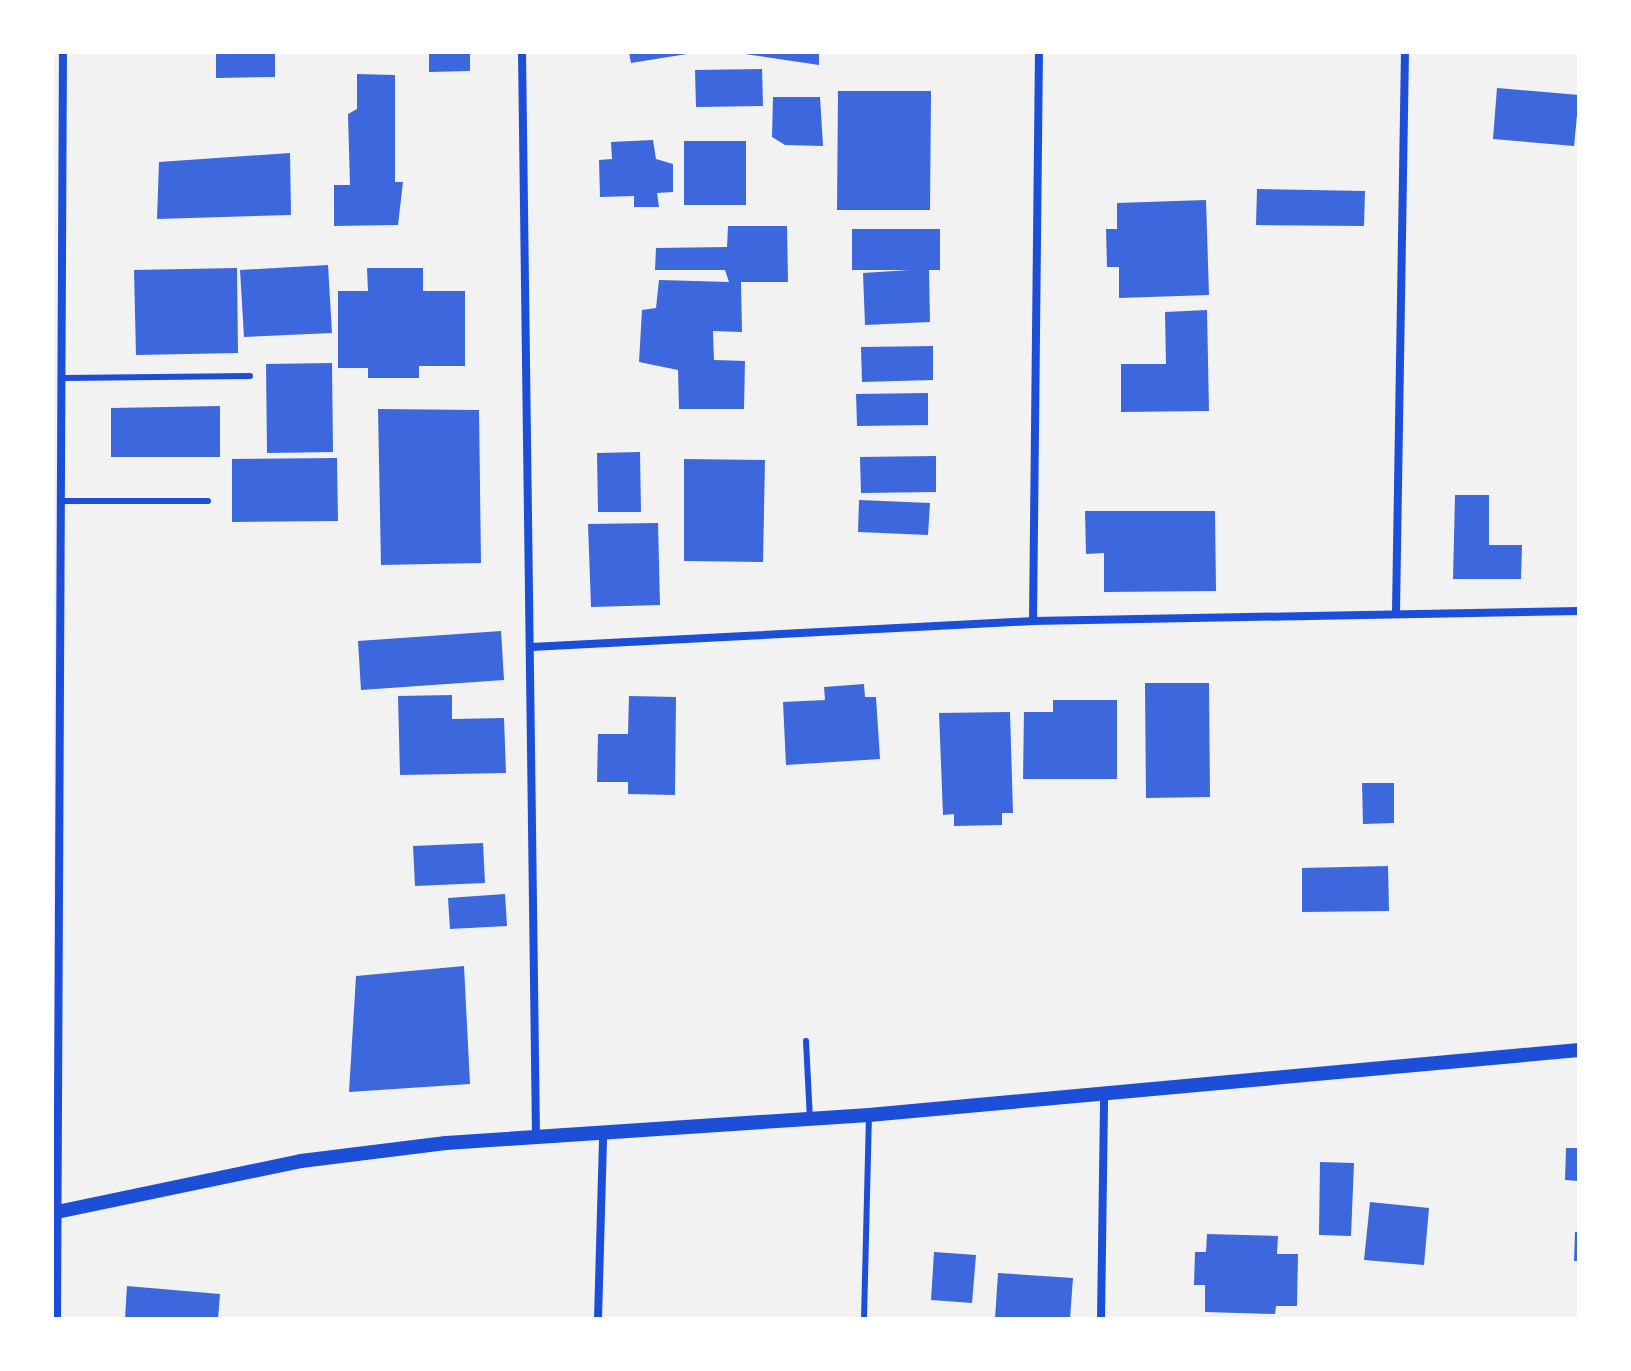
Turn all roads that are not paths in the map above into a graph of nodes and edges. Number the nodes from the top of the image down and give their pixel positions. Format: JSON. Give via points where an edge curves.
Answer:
{"nodes":[{"id":1,"x":63,"y":52,"type":"edge"},
{"id":2,"x":522,"y":52,"type":"edge"},
{"id":3,"x":1039,"y":52,"type":"edge"},
{"id":4,"x":1405,"y":52,"type":"edge"},
{"id":5,"x":250,"y":376,"type":"dead end"},
{"id":6,"x":64,"y":378,"type":"junction"},
{"id":7,"x":64,"y":501,"type":"junction"},
{"id":8,"x":208,"y":501,"type":"dead end"},
{"id":9,"x":1396,"y":611,"type":"junction"},
{"id":10,"x":1579,"y":611,"type":"edge"},
{"id":11,"x":1033,"y":621,"type":"junction"},
{"id":12,"x":531,"y":647,"type":"junction"},
{"id":13,"x":806,"y":1041,"type":"dead end"},
{"id":14,"x":1579,"y":1050,"type":"edge"},
{"id":15,"x":1104,"y":1090,"type":"junction"},
{"id":16,"x":869,"y":1115,"type":"junction"},
{"id":17,"x":810,"y":1119,"type":"junction"},
{"id":18,"x":603,"y":1137,"type":"junction"},
{"id":19,"x":536,"y":1138,"type":"junction"},
{"id":20,"x":56,"y":1212,"type":"edge"},
{"id":21,"x":57,"y":1319,"type":"edge"},
{"id":22,"x":598,"y":1319,"type":"edge"},
{"id":23,"x":864,"y":1319,"type":"edge"},
{"id":24,"x":1101,"y":1319,"type":"edge"}],
"edges":[{"from":1,"to":6,"type":"street"},
{"from":2,"to":12,"type":"street"},
{"from":3,"to":11,"type":"street"},
{"from":4,"to":9,"type":"street"},
{"from":5,"to":6,"type":"lane"},
{"from":6,"to":7,"type":"street"},
{"from":7,"to":8,"type":"lane"},
{"from":7,"to":20,"type":"street"},
{"from":9,"to":10,"type":"street"},
{"from":9,"to":11,"type":"street"},
{"from":11,"to":12,"type":"street"},
{"from":12,"to":19,"type":"street"},
{"from":13,"to":17,"type":"lane"},
{"from":14,"to":15,"type":"street"},
{"from":15,"to":16,"type":"street"},
{"from":15,"to":24,"type":"street"},
{"from":16,"to":17,"type":"street"},
{"from":16,"to":23,"type":"lane"},
{"from":17,"to":18,"type":"street"},
{"from":18,"to":19,"type":"street"},
{"from":18,"to":22,"type":"street"},
{"from":19,"to":20,"type":"street","via":[[301,1161]]},
{"from":20,"to":21,"type":"street"}]}
